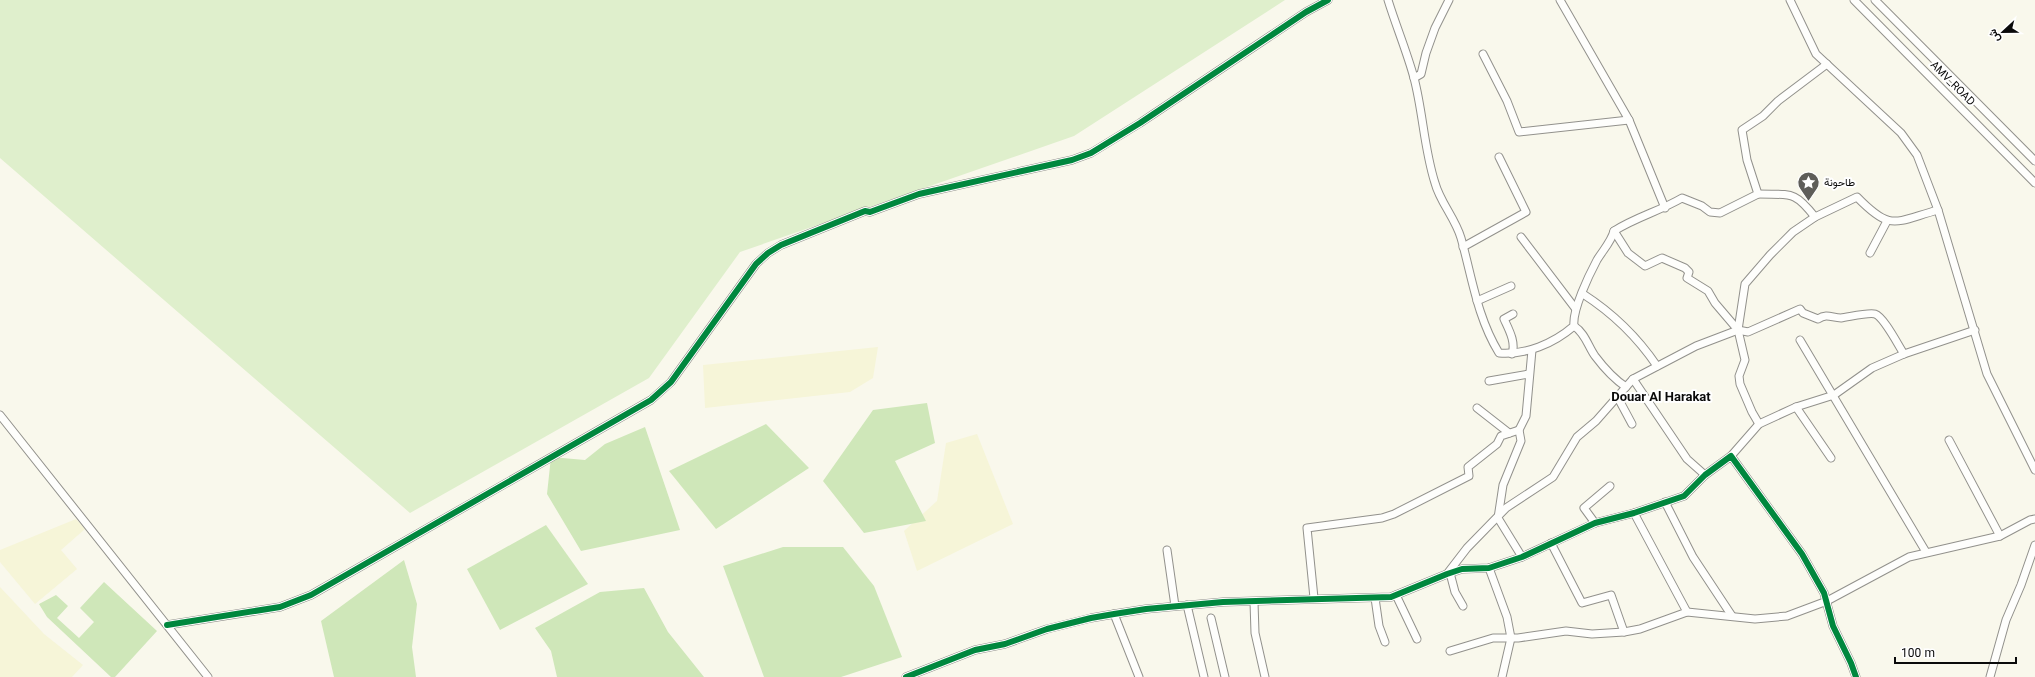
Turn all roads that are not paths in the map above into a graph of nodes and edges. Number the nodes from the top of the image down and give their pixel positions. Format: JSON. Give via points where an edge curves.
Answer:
{"nodes":[{"id":1,"x":1328,"y":0,"type":"edge"},
{"id":2,"x":1388,"y":0,"type":"edge"},
{"id":3,"x":1449,"y":0,"type":"edge"},
{"id":4,"x":1560,"y":0,"type":"edge"},
{"id":5,"x":1790,"y":0,"type":"edge"},
{"id":6,"x":1854,"y":0,"type":"edge"},
{"id":7,"x":1875,"y":0,"type":"edge"},
{"id":8,"x":1483,"y":54,"type":"dead end"},
{"id":9,"x":1827,"y":64,"type":"junction"},
{"id":10,"x":1414,"y":78,"type":"junction"},
{"id":11,"x":1629,"y":120,"type":"junction"},
{"id":12,"x":1499,"y":157,"type":"dead end"},
{"id":13,"x":2035,"y":161,"type":"edge"},
{"id":14,"x":2035,"y":183,"type":"edge"},
{"id":15,"x":1758,"y":194,"type":"junction"},
{"id":16,"x":1665,"y":208,"type":"junction"},
{"id":17,"x":1938,"y":210,"type":"junction"},
{"id":18,"x":1815,"y":217,"type":"junction"},
{"id":19,"x":1887,"y":221,"type":"junction"},
{"id":20,"x":1614,"y":231,"type":"junction"},
{"id":21,"x":1521,"y":237,"type":"dead end"},
{"id":22,"x":1463,"y":247,"type":"junction"},
{"id":23,"x":1870,"y":253,"type":"dead end"},
{"id":24,"x":1511,"y":286,"type":"dead end"},
{"id":25,"x":1583,"y":294,"type":"junction"},
{"id":26,"x":1477,"y":301,"type":"junction"},
{"id":27,"x":1575,"y":308,"type":"junction"},
{"id":28,"x":1513,"y":314,"type":"dead end"},
{"id":29,"x":1574,"y":326,"type":"junction"},
{"id":30,"x":1738,"y":330,"type":"junction"},
{"id":31,"x":1975,"y":330,"type":"junction"},
{"id":32,"x":1800,"y":340,"type":"dead end"},
{"id":33,"x":1532,"y":350,"type":"junction"},
{"id":34,"x":1512,"y":354,"type":"junction"},
{"id":35,"x":1904,"y":354,"type":"junction"},
{"id":36,"x":1657,"y":366,"type":"junction"},
{"id":37,"x":1529,"y":374,"type":"junction"},
{"id":38,"x":1633,"y":379,"type":"junction"},
{"id":39,"x":1489,"y":381,"type":"dead end"},
{"id":40,"x":1626,"y":387,"type":"junction"},
{"id":41,"x":1834,"y":395,"type":"junction"},
{"id":42,"x":1617,"y":396,"type":"junction"},
{"id":43,"x":1796,"y":407,"type":"junction"},
{"id":44,"x":1477,"y":408,"type":"dead end"},
{"id":45,"x":0,"y":415,"type":"edge"},
{"id":46,"x":1632,"y":424,"type":"dead end"},
{"id":47,"x":1759,"y":424,"type":"junction"},
{"id":48,"x":1520,"y":430,"type":"junction"},
{"id":49,"x":1509,"y":433,"type":"junction"},
{"id":50,"x":1949,"y":440,"type":"dead end"},
{"id":51,"x":1731,"y":456,"type":"junction"},
{"id":52,"x":1831,"y":458,"type":"dead end"},
{"id":53,"x":2035,"y":470,"type":"edge"},
{"id":54,"x":1705,"y":475,"type":"junction"},
{"id":55,"x":1610,"y":486,"type":"dead end"},
{"id":56,"x":1665,"y":502,"type":"junction"},
{"id":57,"x":1634,"y":513,"type":"junction"},
{"id":58,"x":1498,"y":518,"type":"junction"},
{"id":59,"x":2035,"y":519,"type":"edge"},
{"id":60,"x":1595,"y":522,"type":"junction"},
{"id":61,"x":2000,"y":536,"type":"junction"},
{"id":62,"x":1551,"y":543,"type":"junction"},
{"id":63,"x":2035,"y":545,"type":"edge"},
{"id":64,"x":1167,"y":550,"type":"dead end"},
{"id":65,"x":1926,"y":552,"type":"junction"},
{"id":66,"x":1522,"y":557,"type":"junction"},
{"id":67,"x":1489,"y":568,"type":"junction"},
{"id":68,"x":1449,"y":573,"type":"junction"},
{"id":69,"x":1396,"y":595,"type":"junction"},
{"id":70,"x":1314,"y":598,"type":"junction"},
{"id":71,"x":1375,"y":598,"type":"junction"},
{"id":72,"x":1827,"y":601,"type":"junction"},
{"id":73,"x":1254,"y":602,"type":"junction"},
{"id":74,"x":1187,"y":605,"type":"junction"},
{"id":75,"x":1175,"y":606,"type":"junction"},
{"id":76,"x":1462,"y":606,"type":"dead end"},
{"id":77,"x":1687,"y":612,"type":"junction"},
{"id":78,"x":1114,"y":614,"type":"junction"},
{"id":79,"x":1732,"y":616,"type":"junction"},
{"id":80,"x":1211,"y":618,"type":"dead end"},
{"id":81,"x":167,"y":625,"type":"junction"},
{"id":82,"x":1624,"y":632,"type":"junction"},
{"id":83,"x":1511,"y":638,"type":"junction"},
{"id":84,"x":1417,"y":639,"type":"dead end"},
{"id":85,"x":1385,"y":642,"type":"dead end"},
{"id":86,"x":1450,"y":651,"type":"dead end"},
{"id":87,"x":208,"y":677,"type":"edge"},
{"id":88,"x":906,"y":677,"type":"edge"},
{"id":89,"x":1139,"y":677,"type":"edge"},
{"id":90,"x":1204,"y":677,"type":"edge"},
{"id":91,"x":1225,"y":677,"type":"edge"},
{"id":92,"x":1265,"y":677,"type":"edge"},
{"id":93,"x":1502,"y":677,"type":"edge"},
{"id":94,"x":1856,"y":677,"type":"edge"},
{"id":95,"x":1990,"y":677,"type":"edge"}],
"edges":[{"from":1,"to":81,"type":"street","via":[[1091,153],[1072,160],[919,194],[870,212],[865,211],[774,249],[756,264],[671,382],[651,400],[311,595],[280,607]]},
{"from":2,"to":10,"type":"street"},
{"from":3,"to":10,"type":"street","via":[[1435,28],[1421,74]]},
{"from":4,"to":11,"type":"street"},
{"from":5,"to":9,"type":"street","via":[[1811,45]]},
{"from":6,"to":14,"type":"street","name":"AMV_ROAD"},
{"from":7,"to":13,"type":"street"},
{"from":8,"to":11,"type":"street","via":[[1507,101],[1519,132]]},
{"from":9,"to":15,"type":"street","via":[[1742,130],[1747,160]]},
{"from":9,"to":17,"type":"street","via":[[1908,141],[1917,155]]},
{"from":10,"to":22,"type":"street","via":[[1435,184],[1454,219]]},
{"from":11,"to":16,"type":"street"},
{"from":12,"to":22,"type":"street","via":[[1526,212]]},
{"from":15,"to":16,"type":"street","via":[[1720,213],[1710,212],[1682,198]]},
{"from":15,"to":18,"type":"street","via":[[1796,197]]},
{"from":16,"to":20,"type":"street","via":[[1627,222]]},
{"from":17,"to":19,"type":"street","via":[[1894,222]]},
{"from":17,"to":31,"type":"street"},
{"from":18,"to":19,"type":"street","via":[[1857,197],[1869,210]]},
{"from":18,"to":30,"type":"street","via":[[1793,232],[1746,284]]},
{"from":19,"to":23,"type":"street"},
{"from":20,"to":25,"type":"street"},
{"from":20,"to":30,"type":"street","via":[[1628,253],[1645,266],[1662,258],[1685,268],[1689,272],[1687,278],[1708,291]]},
{"from":21,"to":27,"type":"street"},
{"from":22,"to":26,"type":"street"},
{"from":24,"to":26,"type":"street"},
{"from":25,"to":27,"type":"street"},
{"from":25,"to":36,"type":"street","via":[[1614,318]]},
{"from":26,"to":34,"type":"street","via":[[1490,337],[1499,353]]},
{"from":27,"to":29,"type":"street"},
{"from":28,"to":34,"type":"street","via":[[1504,320],[1513,341]]},
{"from":29,"to":33,"type":"street","via":[[1550,343]]},
{"from":29,"to":40,"type":"street","via":[[1580,330],[1595,356],[1609,373]]},
{"from":30,"to":35,"type":"street","via":[[1748,332],[1800,309],[1803,313],[1818,319],[1831,315],[1838,318],[1874,314],[1880,318]]},
{"from":30,"to":36,"type":"street","via":[[1696,346]]},
{"from":30,"to":47,"type":"street","via":[[1744,360],[1739,376],[1740,384]]},
{"from":31,"to":35,"type":"street"},
{"from":31,"to":53,"type":"street","via":[[1987,374]]},
{"from":32,"to":41,"type":"street"},
{"from":33,"to":34,"type":"street"},
{"from":33,"to":37,"type":"street"},
{"from":35,"to":41,"type":"street","via":[[1872,368]]},
{"from":36,"to":38,"type":"street"},
{"from":37,"to":39,"type":"street"},
{"from":37,"to":48,"type":"street","via":[[1526,416]]},
{"from":38,"to":40,"type":"street"},
{"from":38,"to":54,"type":"street","via":[[1687,459]]},
{"from":40,"to":42,"type":"street"},
{"from":41,"to":43,"type":"street"},
{"from":41,"to":65,"type":"street"},
{"from":42,"to":46,"type":"street"},
{"from":42,"to":58,"type":"street","via":[[1596,421],[1577,437],[1554,477],[1506,508]]},
{"from":43,"to":47,"type":"street"},
{"from":43,"to":52,"type":"street"},
{"from":44,"to":49,"type":"street"},
{"from":45,"to":81,"type":"street"},
{"from":47,"to":51,"type":"street"},
{"from":48,"to":49,"type":"street"},
{"from":48,"to":58,"type":"street","via":[[1521,441],[1503,485]]},
{"from":49,"to":70,"type":"street","via":[[1501,436],[1497,444],[1468,467],[1469,476],[1394,514],[1382,518],[1307,528]]},
{"from":50,"to":61,"type":"street"},
{"from":51,"to":54,"type":"street"},
{"from":51,"to":72,"type":"street","via":[[1802,554]]},
{"from":54,"to":56,"type":"street","via":[[1684,496]]},
{"from":55,"to":60,"type":"street","via":[[1584,508]]},
{"from":56,"to":57,"type":"street"},
{"from":56,"to":79,"type":"street","via":[[1693,556]]},
{"from":57,"to":60,"type":"street"},
{"from":57,"to":77,"type":"street"},
{"from":58,"to":66,"type":"street"},
{"from":58,"to":68,"type":"street","via":[[1467,548]]},
{"from":59,"to":61,"type":"street"},
{"from":60,"to":62,"type":"street"},
{"from":61,"to":65,"type":"street"},
{"from":62,"to":66,"type":"street"},
{"from":62,"to":82,"type":"street","via":[[1582,603],[1611,595]]},
{"from":63,"to":95,"type":"street","via":[[1998,642]]},
{"from":64,"to":75,"type":"street"},
{"from":65,"to":72,"type":"street","via":[[1909,557]]},
{"from":66,"to":67,"type":"street"},
{"from":67,"to":68,"type":"street","via":[[1462,569]]},
{"from":67,"to":83,"type":"street","via":[[1508,617]]},
{"from":68,"to":69,"type":"street"},
{"from":68,"to":76,"type":"street"},
{"from":69,"to":71,"type":"street"},
{"from":69,"to":84,"type":"street"},
{"from":70,"to":71,"type":"street"},
{"from":70,"to":73,"type":"street"},
{"from":71,"to":85,"type":"street","via":[[1379,626]]},
{"from":72,"to":79,"type":"street","via":[[1787,616],[1755,619]]},
{"from":72,"to":94,"type":"street","via":[[1833,626]]},
{"from":73,"to":74,"type":"street"},
{"from":73,"to":92,"type":"street","via":[[1255,633]]},
{"from":74,"to":75,"type":"street"},
{"from":74,"to":90,"type":"street"},
{"from":75,"to":78,"type":"street"},
{"from":77,"to":79,"type":"street"},
{"from":77,"to":82,"type":"street"},
{"from":78,"to":88,"type":"street","via":[[1047,629],[1005,644],[975,650]]},
{"from":78,"to":89,"type":"street"},
{"from":80,"to":91,"type":"street"},
{"from":81,"to":87,"type":"street"},
{"from":82,"to":83,"type":"street","via":[[1592,634],[1566,631]]},
{"from":83,"to":86,"type":"street","via":[[1493,638]]},
{"from":83,"to":93,"type":"street"}]}
